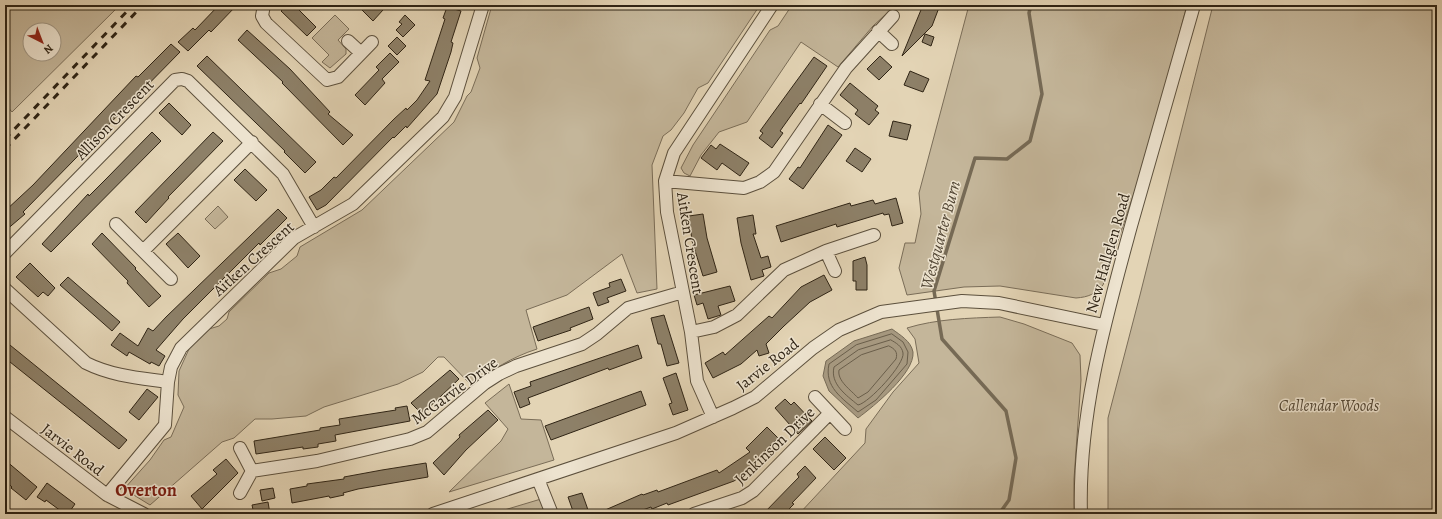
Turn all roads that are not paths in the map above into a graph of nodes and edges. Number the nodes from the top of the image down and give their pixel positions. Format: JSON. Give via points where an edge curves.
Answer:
{"nodes":[{"id":1,"x":264,"y":5,"type":"edge"},
{"id":2,"x":483,"y":5,"type":"edge"},
{"id":3,"x":772,"y":5,"type":"edge"},
{"id":4,"x":1194,"y":5,"type":"edge"},
{"id":5,"x":893,"y":16,"type":"dead end"},
{"id":6,"x":878,"y":31,"type":"junction"},
{"id":7,"x":348,"y":41,"type":"dead end"},
{"id":8,"x":372,"y":42,"type":"dead end"},
{"id":9,"x":892,"y":44,"type":"dead end"},
{"id":10,"x":361,"y":53,"type":"junction"},
{"id":11,"x":820,"y":104,"type":"junction"},
{"id":12,"x":845,"y":123,"type":"dead end"},
{"id":13,"x":252,"y":142,"type":"junction"},
{"id":14,"x":665,"y":181,"type":"junction"},
{"id":15,"x":116,"y":224,"type":"dead end"},
{"id":16,"x":314,"y":227,"type":"junction"},
{"id":17,"x":874,"y":235,"type":"dead end"},
{"id":18,"x":143,"y":251,"type":"junction"},
{"id":19,"x":826,"y":251,"type":"junction"},
{"id":20,"x":5,"y":253,"type":"edge"},
{"id":21,"x":835,"y":271,"type":"dead end"},
{"id":22,"x":171,"y":279,"type":"dead end"},
{"id":23,"x":5,"y":289,"type":"edge"},
{"id":24,"x":683,"y":292,"type":"junction"},
{"id":25,"x":1104,"y":325,"type":"junction"},
{"id":26,"x":691,"y":332,"type":"junction"},
{"id":27,"x":168,"y":382,"type":"junction"},
{"id":28,"x":815,"y":397,"type":"dead end"},
{"id":29,"x":830,"y":413,"type":"junction"},
{"id":30,"x":5,"y":417,"type":"edge"},
{"id":31,"x":713,"y":417,"type":"junction"},
{"id":32,"x":845,"y":429,"type":"dead end"},
{"id":33,"x":240,"y":448,"type":"dead end"},
{"id":34,"x":252,"y":471,"type":"junction"},
{"id":35,"x":538,"y":479,"type":"junction"},
{"id":36,"x":240,"y":493,"type":"dead end"},
{"id":37,"x":107,"y":495,"type":"junction"},
{"id":38,"x":144,"y":514,"type":"edge"},
{"id":39,"x":433,"y":514,"type":"edge"},
{"id":40,"x":552,"y":514,"type":"edge"},
{"id":41,"x":694,"y":514,"type":"edge"},
{"id":42,"x":1081,"y":514,"type":"edge"}],
"edges":[{"from":1,"to":10,"type":"street","via":[[262,16],[266,22],[327,80],[338,77]]},
{"from":2,"to":16,"type":"street","name":"Aitken Crescent","via":[[455,97],[443,117],[353,204]]},
{"from":3,"to":14,"type":"street","name":"Aitken Crescent","via":[[674,153]]},
{"from":4,"to":25,"type":"street","name":"New Hallglen Road"},
{"from":5,"to":6,"type":"street"},
{"from":6,"to":9,"type":"street"},
{"from":6,"to":11,"type":"street","via":[[846,68]]},
{"from":7,"to":10,"type":"street"},
{"from":8,"to":10,"type":"street"},
{"from":11,"to":12,"type":"street"},
{"from":11,"to":14,"type":"street","via":[[774,172],[760,182],[744,188]]},
{"from":13,"to":16,"type":"street","name":"Allison Crescent","via":[[283,174]]},
{"from":13,"to":18,"type":"street"},
{"from":13,"to":20,"type":"street","name":"Allison Crescent","via":[[188,82],[182,79],[174,80]]},
{"from":14,"to":24,"type":"street","name":"Aitken Crescent","via":[[667,212]]},
{"from":15,"to":18,"type":"street"},
{"from":16,"to":27,"type":"street","name":"Aitken Crescent","via":[[294,238],[180,348],[171,367]]},
{"from":17,"to":19,"type":"street"},
{"from":18,"to":22,"type":"street"},
{"from":19,"to":21,"type":"street"},
{"from":19,"to":26,"type":"street","via":[[784,270],[737,315],[714,327]]},
{"from":23,"to":27,"type":"street","via":[[86,363],[102,371]]},
{"from":24,"to":26,"type":"street","name":"Aitken Crescent"},
{"from":24,"to":34,"type":"street","name":"McGarvie Drive","via":[[628,308],[582,344],[499,374],[484,383],[427,432],[410,439],[317,461]]},
{"from":25,"to":31,"type":"street","name":"Jarvie Road","via":[[1023,307],[962,301],[881,312],[839,330],[813,348],[756,397]]},
{"from":25,"to":42,"type":"street","name":"New Hallglen Road","via":[[1085,419],[1080,489]]},
{"from":26,"to":31,"type":"street","name":"Aitken Crescent","via":[[697,381]]},
{"from":27,"to":37,"type":"street","name":"Aitken Crescent","via":[[165,425]]},
{"from":28,"to":29,"type":"street","name":"Jenkinson Drive"},
{"from":29,"to":32,"type":"street","name":"Jenkinson Drive"},
{"from":29,"to":41,"type":"street","name":"Jenkinson Drive","via":[[753,491],[742,498]]},
{"from":30,"to":37,"type":"street","name":"Jarvie Road"},
{"from":31,"to":35,"type":"street","name":"Jarvie Road","via":[[676,433]]},
{"from":33,"to":34,"type":"street"},
{"from":34,"to":36,"type":"street"},
{"from":35,"to":39,"type":"street","name":"Jarvie Road"},
{"from":35,"to":40,"type":"street"},
{"from":37,"to":38,"type":"street","name":"Jarvie Road"}]}
